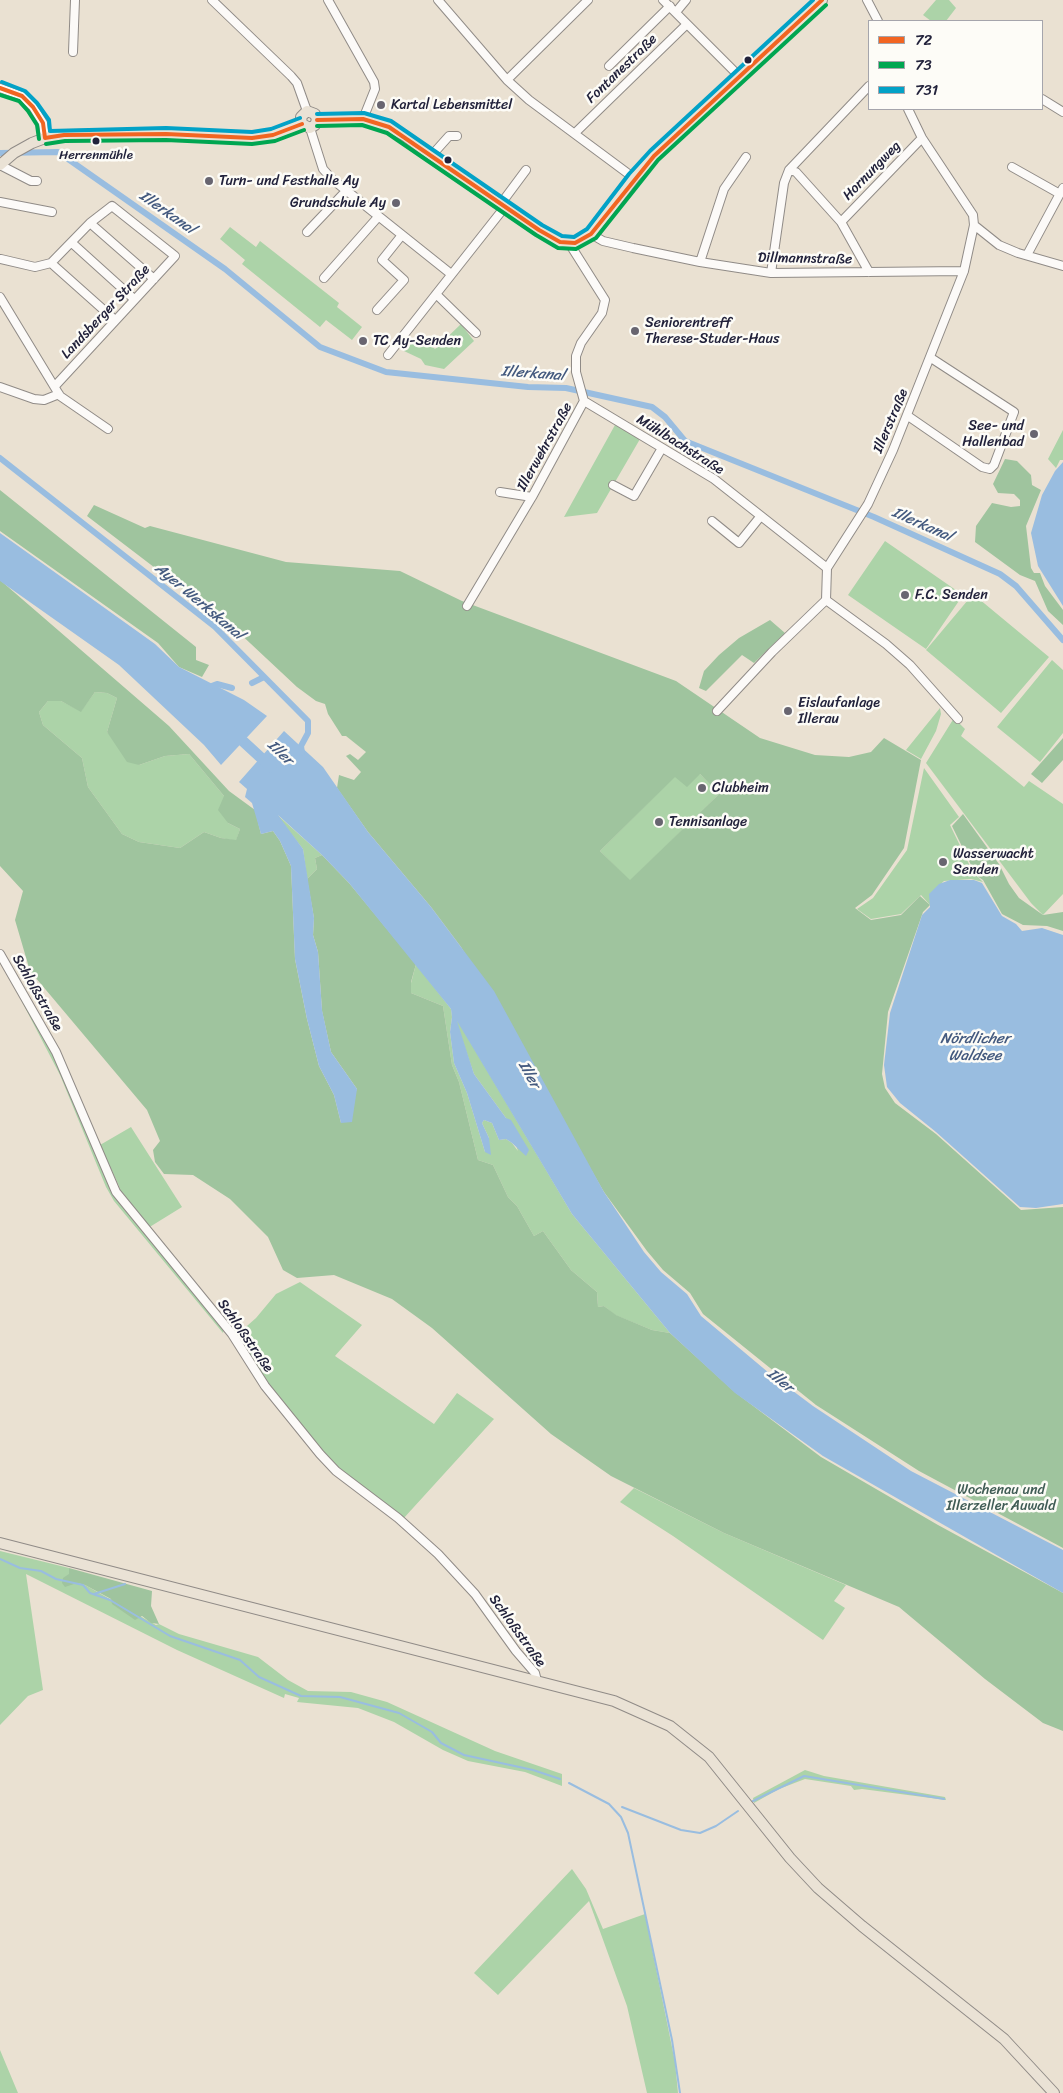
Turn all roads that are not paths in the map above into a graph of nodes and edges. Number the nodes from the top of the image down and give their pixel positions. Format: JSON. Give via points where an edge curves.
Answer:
{"nodes":[{"id":1,"x":75,"y":0,"type":"edge"},
{"id":2,"x":212,"y":0,"type":"edge"},
{"id":3,"x":328,"y":0,"type":"edge"},
{"id":4,"x":438,"y":0,"type":"edge"},
{"id":5,"x":588,"y":0,"type":"edge"},
{"id":6,"x":663,"y":0,"type":"edge"},
{"id":7,"x":686,"y":0,"type":"edge"},
{"id":8,"x":822,"y":0,"type":"edge"},
{"id":9,"x":867,"y":0,"type":"edge"},
{"id":10,"x":673,"y":9,"type":"junction"},
{"id":11,"x":877,"y":20,"type":"edge"},
{"id":12,"x":687,"y":24,"type":"junction"},
{"id":13,"x":73,"y":52,"type":"dead end"},
{"id":14,"x":609,"y":66,"type":"dead end"},
{"id":15,"x":740,"y":77,"type":"junction"},
{"id":16,"x":507,"y":80,"type":"junction"},
{"id":17,"x":868,"y":87,"type":"edge"},
{"id":18,"x":0,"y":88,"type":"edge"},
{"id":19,"x":1043,"y":100,"type":"edge"},
{"id":20,"x":908,"y":110,"type":"edge"},
{"id":21,"x":307,"y":111,"type":"joint"},
{"id":22,"x":1063,"y":112,"type":"edge"},
{"id":23,"x":362,"y":120,"type":"junction"},
{"id":24,"x":310,"y":124,"type":"junction"},
{"id":25,"x":575,"y":133,"type":"junction"},
{"id":26,"x":457,"y":136,"type":"dead end"},
{"id":27,"x":45,"y":138,"type":"junction"},
{"id":28,"x":922,"y":138,"type":"junction"},
{"id":29,"x":432,"y":155,"type":"junction"},
{"id":30,"x":746,"y":157,"type":"dead end"},
{"id":31,"x":1,"y":164,"type":"edge"},
{"id":32,"x":1012,"y":167,"type":"dead end"},
{"id":33,"x":526,"y":170,"type":"dead end"},
{"id":34,"x":789,"y":170,"type":"junction"},
{"id":35,"x":634,"y":178,"type":"junction"},
{"id":36,"x":37,"y":181,"type":"dead end"},
{"id":37,"x":346,"y":191,"type":"junction"},
{"id":38,"x":1061,"y":191,"type":"edge"},
{"id":39,"x":0,"y":202,"type":"edge"},
{"id":40,"x":502,"y":206,"type":"junction"},
{"id":41,"x":52,"y":212,"type":"dead end"},
{"id":42,"x":378,"y":217,"type":"junction"},
{"id":43,"x":841,"y":222,"type":"junction"},
{"id":44,"x":90,"y":223,"type":"junction"},
{"id":45,"x":974,"y":225,"type":"junction"},
{"id":46,"x":307,"y":232,"type":"dead end"},
{"id":47,"x":591,"y":234,"type":"junction"},
{"id":48,"x":402,"y":235,"type":"junction"},
{"id":49,"x":574,"y":242,"type":"junction"},
{"id":50,"x":72,"y":243,"type":"junction"},
{"id":51,"x":1027,"y":255,"type":"junction"},
{"id":52,"x":0,"y":257,"type":"edge"},
{"id":53,"x":700,"y":262,"type":"junction"},
{"id":54,"x":51,"y":263,"type":"junction"},
{"id":55,"x":1063,"y":266,"type":"edge"},
{"id":56,"x":964,"y":271,"type":"junction"},
{"id":57,"x":869,"y":272,"type":"junction"},
{"id":58,"x":771,"y":273,"type":"junction"},
{"id":59,"x":451,"y":274,"type":"junction"},
{"id":60,"x":324,"y":278,"type":"dead end"},
{"id":61,"x":154,"y":279,"type":"junction"},
{"id":62,"x":436,"y":294,"type":"junction"},
{"id":63,"x":134,"y":299,"type":"junction"},
{"id":64,"x":1,"y":301,"type":"edge"},
{"id":65,"x":377,"y":310,"type":"dead end"},
{"id":66,"x":114,"y":320,"type":"junction"},
{"id":67,"x":476,"y":333,"type":"dead end"},
{"id":68,"x":388,"y":355,"type":"dead end"},
{"id":69,"x":931,"y":358,"type":"junction"},
{"id":70,"x":55,"y":386,"type":"junction"},
{"id":71,"x":0,"y":387,"type":"edge"},
{"id":72,"x":59,"y":394,"type":"junction"},
{"id":73,"x":584,"y":399,"type":"junction"},
{"id":74,"x":908,"y":416,"type":"junction"},
{"id":75,"x":108,"y":429,"type":"dead end"},
{"id":76,"x":662,"y":448,"type":"junction"},
{"id":77,"x":613,"y":485,"type":"dead end"},
{"id":78,"x":500,"y":492,"type":"dead end"},
{"id":79,"x":532,"y":497,"type":"junction"},
{"id":80,"x":760,"y":516,"type":"junction"},
{"id":81,"x":712,"y":521,"type":"dead end"},
{"id":82,"x":827,"y":568,"type":"junction"},
{"id":83,"x":826,"y":600,"type":"junction"},
{"id":84,"x":467,"y":606,"type":"dead end"},
{"id":85,"x":717,"y":711,"type":"dead end"},
{"id":86,"x":958,"y":719,"type":"dead end"},
{"id":87,"x":0,"y":954,"type":"edge"},
{"id":88,"x":0,"y":1543,"type":"edge"},
{"id":89,"x":536,"y":1681,"type":"junction"},
{"id":90,"x":1054,"y":2093,"type":"edge"}],
"edges":[{"from":1,"to":13,"type":"street"},
{"from":2,"to":21,"type":"street","via":[[292,76]]},
{"from":3,"to":23,"type":"street","via":[[374,82],[375,89]]},
{"from":4,"to":16,"type":"street"},
{"from":5,"to":16,"type":"street"},
{"from":6,"to":10,"type":"street"},
{"from":7,"to":10,"type":"street"},
{"from":8,"to":15,"type":"main road"},
{"from":9,"to":11,"type":"street"},
{"from":10,"to":12,"type":"street"},
{"from":10,"to":14,"type":"street"},
{"from":12,"to":15,"type":"street"},
{"from":12,"to":25,"type":"street","name":"Fontanestraße"},
{"from":15,"to":35,"type":"main road"},
{"from":16,"to":25,"type":"street","via":[[528,100]]},
{"from":17,"to":34,"type":"street"},
{"from":18,"to":27,"type":"street","via":[[22,96],[33,107],[43,123]]},
{"from":19,"to":22,"type":"street"},
{"from":20,"to":28,"type":"street"},
{"from":21,"to":24,"type":"main road","via":[[301,117]]},
{"from":23,"to":24,"type":"main road"},
{"from":23,"to":29,"type":"main road","via":[[389,127]]},
{"from":24,"to":27,"type":"main road","via":[[252,138],[166,134]]},
{"from":24,"to":37,"type":"street","via":[[323,169]]},
{"from":25,"to":35,"type":"street"},
{"from":26,"to":29,"type":"street","via":[[449,136]]},
{"from":27,"to":31,"type":"main road"},
{"from":28,"to":43,"type":"street","name":"Hornungweg"},
{"from":28,"to":45,"type":"street","via":[[969,207]]},
{"from":29,"to":40,"type":"main road"},
{"from":30,"to":53,"type":"street","via":[[724,189]]},
{"from":31,"to":36,"type":"street","via":[[31,181]]},
{"from":32,"to":38,"type":"street"},
{"from":33,"to":40,"type":"street"},
{"from":34,"to":43,"type":"street","via":[[796,172]]},
{"from":34,"to":58,"type":"street","via":[[784,183]]},
{"from":35,"to":47,"type":"main road"},
{"from":37,"to":42,"type":"street"},
{"from":37,"to":46,"type":"street"},
{"from":38,"to":51,"type":"street"},
{"from":39,"to":41,"type":"street"},
{"from":40,"to":49,"type":"main road","via":[[554,239]]},
{"from":40,"to":59,"type":"street"},
{"from":42,"to":48,"type":"street"},
{"from":42,"to":60,"type":"street"},
{"from":43,"to":57,"type":"street"},
{"from":44,"to":50,"type":"street"},
{"from":44,"to":61,"type":"street"},
{"from":44,"to":61,"type":"street","name":"Landsberger Straße","via":[[112,206],[175,256]]},
{"from":45,"to":51,"type":"street","via":[[999,244]]},
{"from":45,"to":56,"type":"street","name":"Illerstraße"},
{"from":47,"to":49,"type":"main road"},
{"from":47,"to":53,"type":"street","name":"Dillmannstraße","via":[[603,241]]},
{"from":48,"to":59,"type":"street"},
{"from":48,"to":65,"type":"street","via":[[382,260],[404,280]]},
{"from":49,"to":73,"type":"street","name":"Illerwehrstraße","via":[[605,304],[576,356],[576,372]]},
{"from":50,"to":54,"type":"street"},
{"from":50,"to":63,"type":"street"},
{"from":51,"to":55,"type":"street"},
{"from":52,"to":54,"type":"street","via":[[35,267]]},
{"from":53,"to":58,"type":"street","name":"Dillmannstraße"},
{"from":54,"to":66,"type":"street"},
{"from":56,"to":57,"type":"street","name":"Dillmannstraße"},
{"from":56,"to":69,"type":"street","name":"Illerstraße"},
{"from":57,"to":58,"type":"street","name":"Dillmannstraße"},
{"from":59,"to":62,"type":"street"},
{"from":61,"to":63,"type":"street","name":"Landsberger Straße"},
{"from":62,"to":67,"type":"street"},
{"from":62,"to":68,"type":"street"},
{"from":63,"to":66,"type":"street","name":"Landsberger Straße"},
{"from":64,"to":70,"type":"street"},
{"from":66,"to":70,"type":"street","name":"Landsberger Straße"},
{"from":69,"to":74,"type":"street","name":"Illerstraße"},
{"from":69,"to":74,"type":"street","via":[[1014,412],[994,465],[990,469],[982,467]]},
{"from":70,"to":72,"type":"street"},
{"from":71,"to":72,"type":"street","via":[[34,399],[44,400]]},
{"from":72,"to":75,"type":"street"},
{"from":73,"to":76,"type":"street","name":"Mühlbachstraße"},
{"from":73,"to":79,"type":"street","name":"Illerwehrstraße"},
{"from":74,"to":82,"type":"street","name":"Illerstraße","via":[[868,504]]},
{"from":76,"to":77,"type":"street","via":[[634,496]]},
{"from":76,"to":80,"type":"street","name":"Mühlbachstraße","via":[[714,479]]},
{"from":78,"to":79,"type":"street"},
{"from":79,"to":84,"type":"street","name":"Illerwehrstraße"},
{"from":80,"to":81,"type":"street","via":[[739,543]]},
{"from":80,"to":82,"type":"street","name":"Mühlbachstraße"},
{"from":82,"to":83,"type":"street"},
{"from":83,"to":85,"type":"street"},
{"from":83,"to":86,"type":"street","via":[[910,664]]},
{"from":87,"to":89,"type":"street","name":"Schloßstraße","via":[[56,1052],[116,1192],[232,1334],[264,1386],[320,1454],[336,1471],[398,1518],[438,1554],[475,1594],[535,1673]]},
{"from":88,"to":89,"type":"main road"},
{"from":89,"to":90,"type":"main road","via":[[614,1701],[670,1726],[693,1742],[725,1775],[790,1858],[818,1888],[998,2034]]}]}
